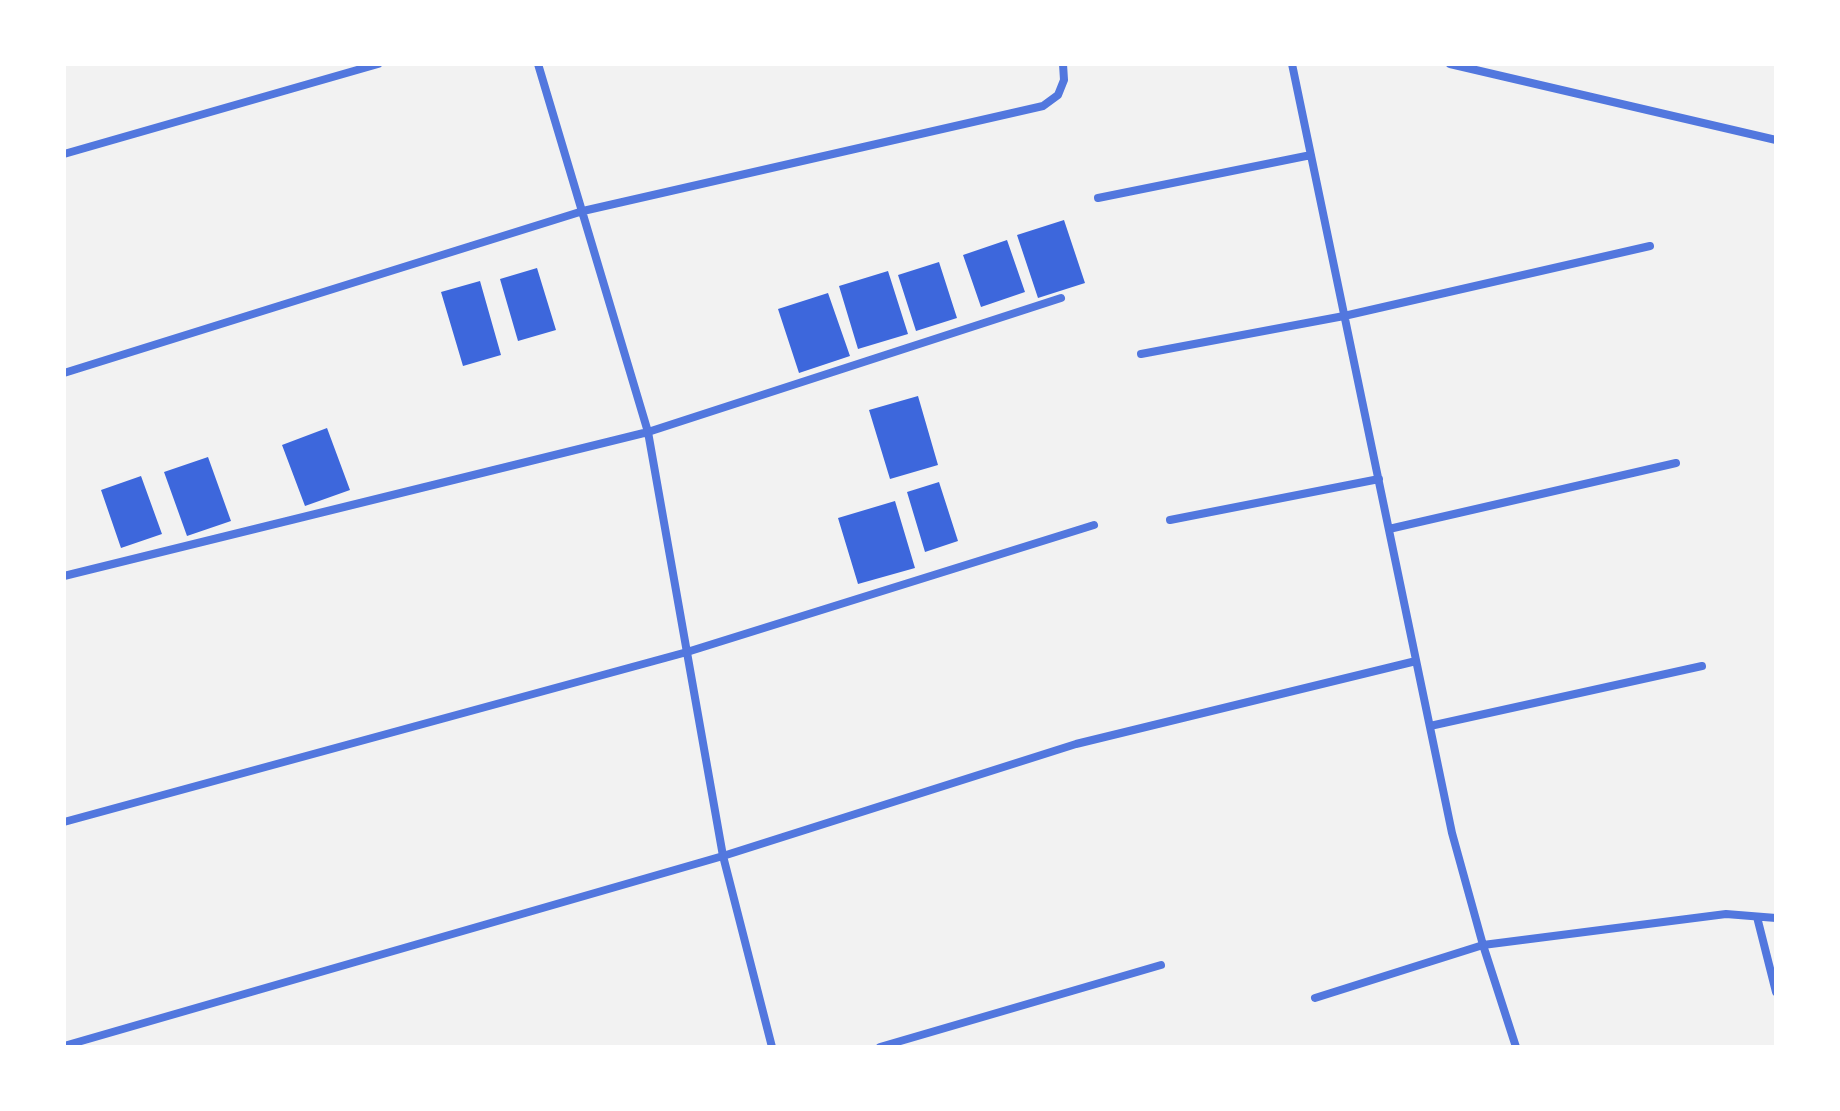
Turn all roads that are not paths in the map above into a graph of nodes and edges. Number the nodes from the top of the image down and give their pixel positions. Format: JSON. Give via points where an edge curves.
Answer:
{"nodes":[{"id":1,"x":378,"y":64,"type":"edge"},
{"id":2,"x":538,"y":64,"type":"edge"},
{"id":3,"x":1063,"y":64,"type":"edge"},
{"id":4,"x":1292,"y":64,"type":"edge"},
{"id":5,"x":1450,"y":64,"type":"edge"},
{"id":6,"x":1776,"y":140,"type":"edge"},
{"id":7,"x":64,"y":154,"type":"edge"},
{"id":8,"x":1311,"y":155,"type":"junction"},
{"id":9,"x":1098,"y":198,"type":"dead end"},
{"id":10,"x":583,"y":211,"type":"junction"},
{"id":11,"x":1650,"y":246,"type":"dead end"},
{"id":12,"x":1061,"y":298,"type":"dead end"},
{"id":13,"x":1344,"y":316,"type":"junction"},
{"id":14,"x":1141,"y":354,"type":"dead end"},
{"id":15,"x":64,"y":373,"type":"edge"},
{"id":16,"x":648,"y":432,"type":"junction"},
{"id":17,"x":1676,"y":463,"type":"dead end"},
{"id":18,"x":1379,"y":479,"type":"junction"},
{"id":19,"x":1170,"y":520,"type":"dead end"},
{"id":20,"x":1094,"y":525,"type":"dead end"},
{"id":21,"x":1389,"y":529,"type":"junction"},
{"id":22,"x":64,"y":576,"type":"edge"},
{"id":23,"x":687,"y":652,"type":"junction"},
{"id":24,"x":1416,"y":661,"type":"junction"},
{"id":25,"x":1702,"y":666,"type":"dead end"},
{"id":26,"x":1430,"y":726,"type":"junction"},
{"id":27,"x":64,"y":822,"type":"edge"},
{"id":28,"x":723,"y":856,"type":"junction"},
{"id":29,"x":1757,"y":917,"type":"junction"},
{"id":30,"x":1776,"y":918,"type":"edge"},
{"id":31,"x":1483,"y":945,"type":"junction"},
{"id":32,"x":1161,"y":965,"type":"dead end"},
{"id":33,"x":1776,"y":992,"type":"edge"},
{"id":34,"x":1315,"y":998,"type":"dead end"},
{"id":35,"x":64,"y":1046,"type":"edge"},
{"id":36,"x":772,"y":1047,"type":"edge"},
{"id":37,"x":880,"y":1047,"type":"edge"},
{"id":38,"x":1516,"y":1047,"type":"edge"}],
"edges":[{"from":1,"to":7,"type":"street"},
{"from":2,"to":10,"type":"street"},
{"from":3,"to":10,"type":"street","via":[[1058,95],[1043,106]]},
{"from":4,"to":8,"type":"street"},
{"from":5,"to":6,"type":"street"},
{"from":8,"to":9,"type":"street"},
{"from":8,"to":13,"type":"street"},
{"from":10,"to":15,"type":"street"},
{"from":10,"to":16,"type":"street"},
{"from":11,"to":13,"type":"street"},
{"from":12,"to":16,"type":"street"},
{"from":13,"to":14,"type":"street"},
{"from":13,"to":18,"type":"street"},
{"from":16,"to":22,"type":"street"},
{"from":16,"to":23,"type":"street"},
{"from":17,"to":21,"type":"street"},
{"from":18,"to":19,"type":"street"},
{"from":18,"to":21,"type":"street"},
{"from":20,"to":23,"type":"street"},
{"from":21,"to":24,"type":"street"},
{"from":23,"to":27,"type":"street"},
{"from":23,"to":28,"type":"street"},
{"from":24,"to":26,"type":"street"},
{"from":24,"to":28,"type":"street","via":[[1076,744]]},
{"from":25,"to":26,"type":"street"},
{"from":26,"to":31,"type":"street"},
{"from":28,"to":35,"type":"street"},
{"from":28,"to":36,"type":"street"},
{"from":29,"to":30,"type":"street"},
{"from":29,"to":31,"type":"street","via":[[1726,914]]},
{"from":29,"to":33,"type":"street"},
{"from":31,"to":34,"type":"street"},
{"from":31,"to":38,"type":"street"},
{"from":32,"to":37,"type":"street"}]}
